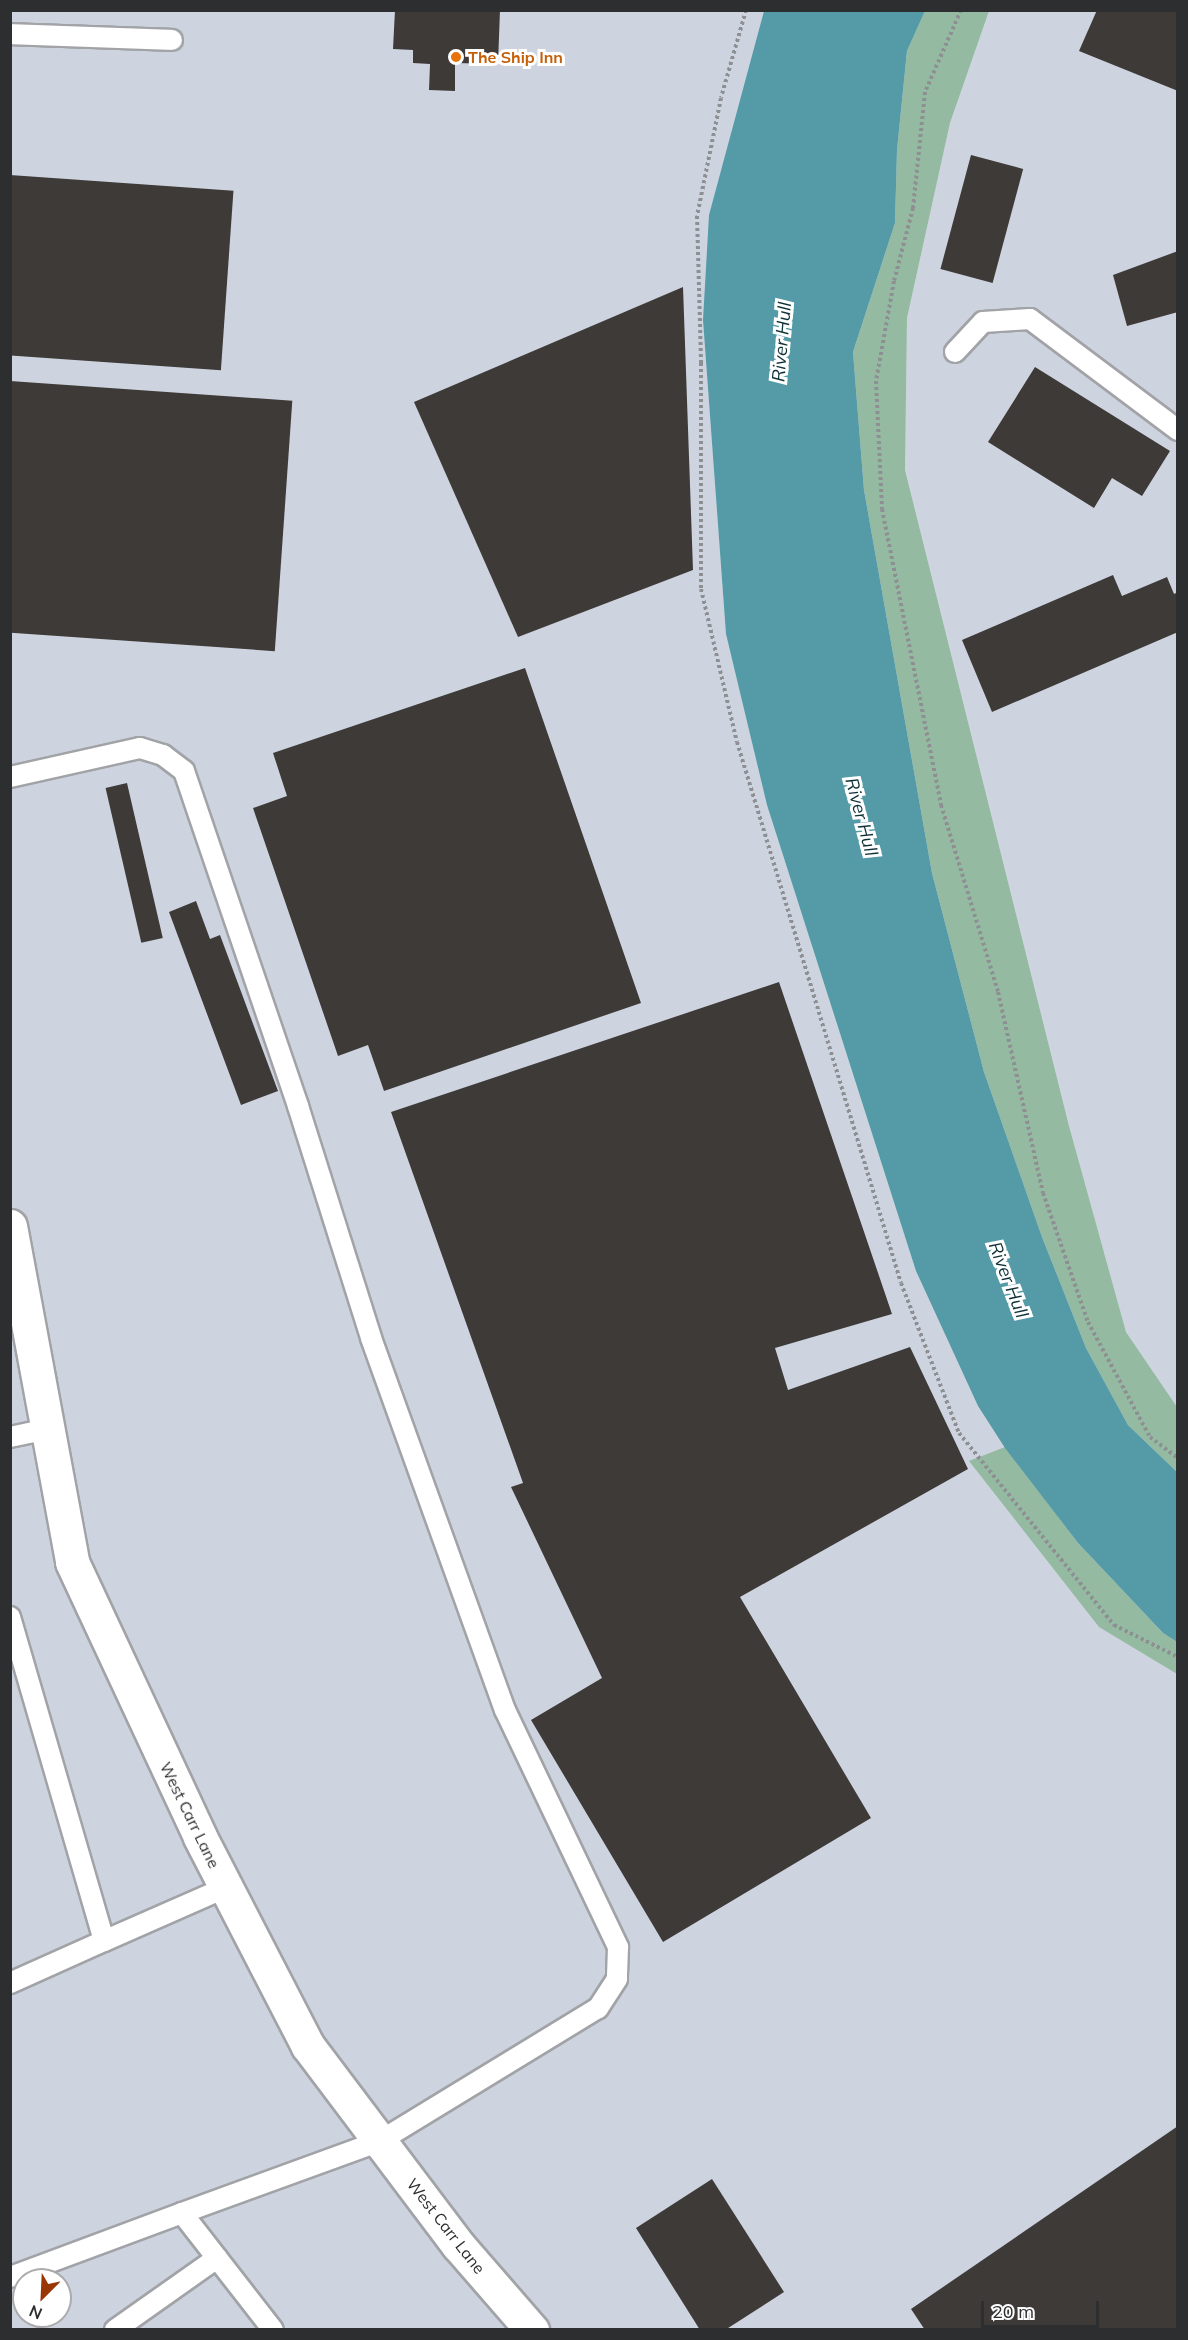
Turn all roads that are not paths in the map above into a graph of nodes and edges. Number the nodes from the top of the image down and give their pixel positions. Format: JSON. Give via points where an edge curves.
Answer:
{"nodes":[{"id":1,"x":10,"y":34,"type":"edge"},
{"id":2,"x":172,"y":40,"type":"dead end"},
{"id":3,"x":955,"y":352,"type":"dead end"},
{"id":4,"x":1178,"y":430,"type":"edge"},
{"id":5,"x":10,"y":777,"type":"edge"},
{"id":6,"x":10,"y":1226,"type":"edge"},
{"id":7,"x":46,"y":1429,"type":"junction"},
{"id":8,"x":10,"y":1437,"type":"edge"},
{"id":9,"x":10,"y":1617,"type":"edge"},
{"id":10,"x":225,"y":1888,"type":"junction"},
{"id":11,"x":104,"y":1941,"type":"junction"},
{"id":12,"x":10,"y":1983,"type":"edge"},
{"id":13,"x":380,"y":2141,"type":"junction"},
{"id":14,"x":182,"y":2213,"type":"junction"},
{"id":15,"x":217,"y":2258,"type":"junction"},
{"id":16,"x":10,"y":2277,"type":"edge"},
{"id":17,"x":115,"y":2330,"type":"edge"},
{"id":18,"x":273,"y":2330,"type":"edge"},
{"id":19,"x":532,"y":2330,"type":"edge"}],
"edges":[{"from":1,"to":2,"type":"lane"},
{"from":3,"to":4,"type":"lane","via":[[983,322],[1030,319]]},
{"from":5,"to":13,"type":"lane","via":[[141,748],[163,755],[184,771],[298,1106],[371,1338],[477,1635],[505,1710],[618,1947],[616,1979],[598,2007]]},
{"from":6,"to":7,"type":"street","name":"West Carr Lane"},
{"from":7,"to":8,"type":"lane"},
{"from":7,"to":10,"type":"street","name":"West Carr Lane","via":[[72,1562]]},
{"from":9,"to":11,"type":"lane"},
{"from":10,"to":11,"type":"lane"},
{"from":10,"to":13,"type":"street","name":"West Carr Lane","via":[[308,2046]]},
{"from":11,"to":12,"type":"lane"},
{"from":13,"to":14,"type":"lane"},
{"from":13,"to":19,"type":"street","name":"West Carr Lane","via":[[458,2245]]},
{"from":14,"to":15,"type":"lane"},
{"from":14,"to":16,"type":"lane"},
{"from":15,"to":17,"type":"lane"},
{"from":15,"to":18,"type":"lane"}]}
